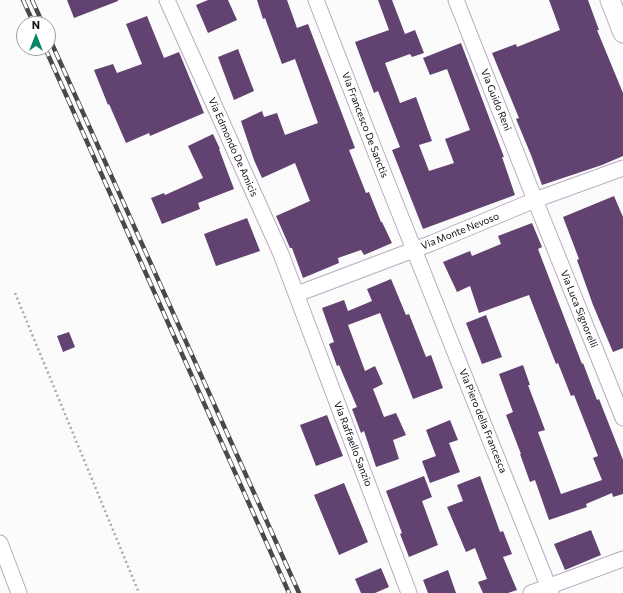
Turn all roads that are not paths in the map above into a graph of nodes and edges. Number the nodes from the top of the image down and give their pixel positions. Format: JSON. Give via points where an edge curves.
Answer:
{"nodes":[{"id":1,"x":167,"y":0,"type":"edge"},
{"id":2,"x":316,"y":0,"type":"edge"},
{"id":3,"x":456,"y":0,"type":"edge"},
{"id":4,"x":610,"y":0,"type":"edge"},
{"id":5,"x":623,"y":33,"type":"edge"},
{"id":6,"x":623,"y":168,"type":"edge"},
{"id":7,"x":535,"y":200,"type":"junction"},
{"id":8,"x":414,"y":250,"type":"junction"},
{"id":9,"x":297,"y":294,"type":"junction"},
{"id":10,"x":623,"y":418,"type":"edge"},
{"id":11,"x":0,"y":543,"type":"edge"},
{"id":12,"x":623,"y":559,"type":"edge"},
{"id":13,"x":550,"y":590,"type":"edge"},
{"id":14,"x":19,"y":593,"type":"edge"},
{"id":15,"x":410,"y":593,"type":"edge"},
{"id":16,"x":531,"y":593,"type":"edge"}],
"edges":[{"from":1,"to":9,"type":"street","name":"Via Edmondo De Amicis"},
{"from":2,"to":8,"type":"street","name":"Via Francesco De Sanctis"},
{"from":3,"to":7,"type":"street","name":"Via Guido Reni"},
{"from":4,"to":5,"type":"street"},
{"from":6,"to":7,"type":"street","name":"Via Monte Nevoso"},
{"from":7,"to":8,"type":"street","name":"Via Monte Nevoso"},
{"from":7,"to":10,"type":"street","name":"Via Luca Signorelli"},
{"from":8,"to":9,"type":"street","name":"Via Monte Nevoso"},
{"from":8,"to":13,"type":"street","name":"Via Piero della Francesca"},
{"from":9,"to":15,"type":"street","name":"Via Raffaello Sanzio"},
{"from":11,"to":14,"type":"street"},
{"from":12,"to":13,"type":"street"},
{"from":13,"to":16,"type":"street"}]}
